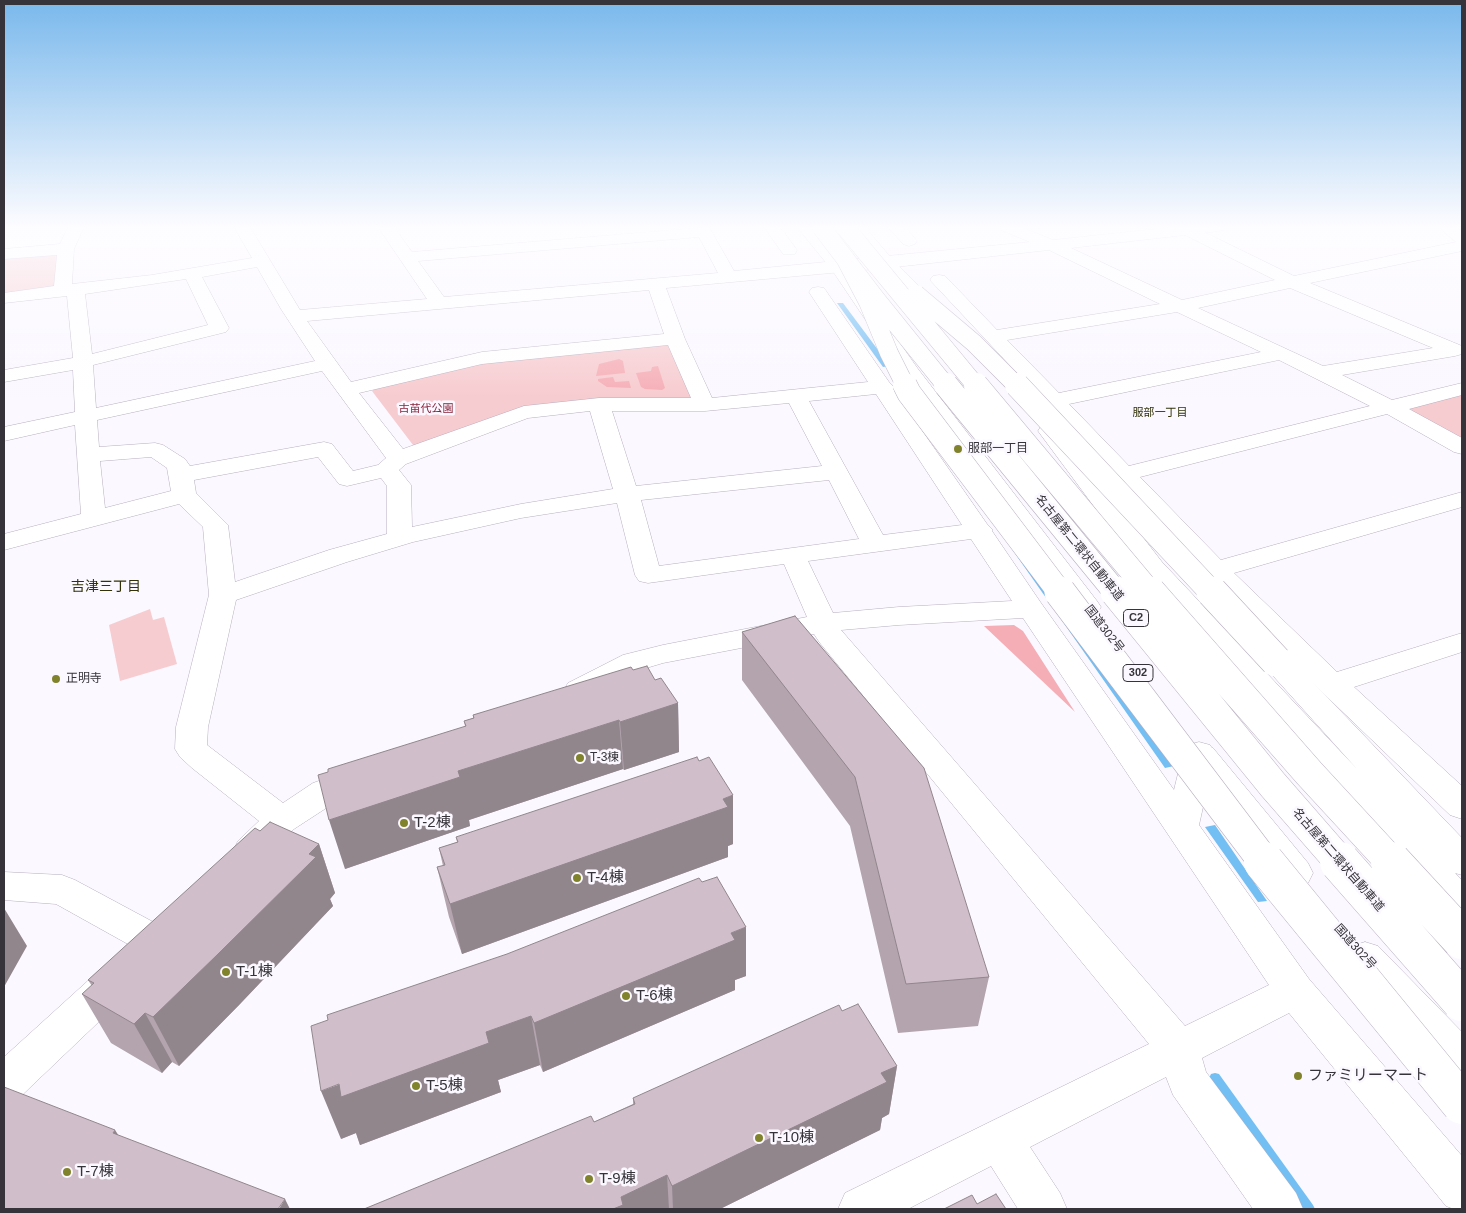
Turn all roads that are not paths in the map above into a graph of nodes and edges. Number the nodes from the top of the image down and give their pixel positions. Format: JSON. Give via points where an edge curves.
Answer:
{"nodes":[{"id":1,"x":69,"y":284,"type":"edge"},
{"id":2,"x":115,"y":284,"type":"edge"},
{"id":3,"x":197,"y":284,"type":"edge"},
{"id":4,"x":276,"y":284,"type":"edge"},
{"id":5,"x":426,"y":284,"type":"edge"},
{"id":6,"x":656,"y":284,"type":"junction"},
{"id":7,"x":660,"y":284,"type":"edge"},
{"id":8,"x":862,"y":284,"type":"edge"},
{"id":9,"x":867,"y":284,"type":"edge"},
{"id":10,"x":877,"y":284,"type":"edge"},
{"id":11,"x":880,"y":284,"type":"edge"},
{"id":12,"x":895,"y":284,"type":"edge"},
{"id":13,"x":911,"y":284,"type":"edge"},
{"id":14,"x":942,"y":284,"type":"edge"},
{"id":15,"x":1132,"y":284,"type":"edge"},
{"id":16,"x":1291,"y":284,"type":"edge"},
{"id":17,"x":1296,"y":284,"type":"edge"},
{"id":18,"x":69,"y":290,"type":"junction"},
{"id":19,"x":818,"y":292,"type":"dead end"},
{"id":20,"x":4,"y":298,"type":"edge"},
{"id":21,"x":439,"y":303,"type":"junction"},
{"id":22,"x":1179,"y":306,"type":"junction"},
{"id":23,"x":295,"y":316,"type":"junction"},
{"id":24,"x":675,"y":339,"type":"junction"},
{"id":25,"x":987,"y":347,"type":"junction"},
{"id":26,"x":1459,"y":349,"type":"edge"},
{"id":27,"x":1280,"y":354,"type":"junction"},
{"id":28,"x":83,"y":362,"type":"junction"},
{"id":29,"x":327,"y":364,"type":"junction"},
{"id":30,"x":911,"y":373,"type":"junction"},
{"id":31,"x":1321,"y":373,"type":"junction"},
{"id":32,"x":4,"y":376,"type":"edge"},
{"id":33,"x":1462,"y":389,"type":"edge"},
{"id":34,"x":345,"y":390,"type":"junction"},
{"id":35,"x":888,"y":393,"type":"junction"},
{"id":36,"x":796,"y":397,"type":"junction"},
{"id":37,"x":1054,"y":400,"type":"junction"},
{"id":38,"x":598,"y":404,"type":"junction"},
{"id":39,"x":705,"y":404,"type":"junction"},
{"id":40,"x":1391,"y":408,"type":"junction"},
{"id":41,"x":88,"y":415,"type":"junction"},
{"id":42,"x":4,"y":434,"type":"edge"},
{"id":43,"x":1462,"y":447,"type":"edge"},
{"id":44,"x":88,"y":455,"type":"junction"},
{"id":45,"x":392,"y":465,"type":"junction"},
{"id":46,"x":835,"y":472,"type":"junction"},
{"id":47,"x":1124,"y":474,"type":"junction"},
{"id":48,"x":182,"y":485,"type":"junction"},
{"id":49,"x":627,"y":494,"type":"junction"},
{"id":50,"x":1462,"y":499,"type":"edge"},
{"id":51,"x":94,"y":518,"type":"junction"},
{"id":52,"x":980,"y":530,"type":"junction"},
{"id":53,"x":400,"y":538,"type":"junction"},
{"id":54,"x":4,"y":542,"type":"edge"},
{"id":55,"x":875,"y":544,"type":"junction"},
{"id":56,"x":793,"y":556,"type":"junction"},
{"id":57,"x":1216,"y":570,"type":"junction"},
{"id":58,"x":223,"y":595,"type":"junction"},
{"id":59,"x":1031,"y":609,"type":"junction"},
{"id":60,"x":824,"y":623,"type":"junction"},
{"id":61,"x":1462,"y":642,"type":"edge"},
{"id":62,"x":1332,"y":684,"type":"junction"},
{"id":63,"x":558,"y":701,"type":"edge"},
{"id":64,"x":1199,"y":752,"type":"junction"},
{"id":65,"x":385,"y":770,"type":"edge"},
{"id":66,"x":1462,"y":806,"type":"edge"},
{"id":67,"x":282,"y":820,"type":"junction"},
{"id":68,"x":1182,"y":825,"type":"junction"},
{"id":69,"x":1462,"y":861,"type":"edge"},
{"id":70,"x":227,"y":874,"type":"edge"},
{"id":71,"x":4,"y":886,"type":"edge"},
{"id":72,"x":1462,"y":904,"type":"edge"},
{"id":73,"x":1462,"y":939,"type":"edge"},
{"id":74,"x":1295,"y":991,"type":"junction"},
{"id":75,"x":1462,"y":1001,"type":"edge"},
{"id":76,"x":1179,"y":1049,"type":"junction"},
{"id":77,"x":1462,"y":1060,"type":"edge"},
{"id":78,"x":4,"y":1084,"type":"edge"},
{"id":79,"x":1462,"y":1104,"type":"edge"},
{"id":80,"x":999,"y":1140,"type":"junction"},
{"id":81,"x":1460,"y":1184,"type":"edge"},
{"id":82,"x":861,"y":1209,"type":"edge"},
{"id":83,"x":1044,"y":1209,"type":"edge"},
{"id":84,"x":1280,"y":1209,"type":"edge"}],
"edges":[{"from":1,"to":18,"type":"main road"},
{"from":2,"to":18,"type":"main road"},
{"from":3,"to":28,"type":"main road","via":[[219,328]]},
{"from":4,"to":23,"type":"main road"},
{"from":5,"to":21,"type":"main road"},
{"from":6,"to":7,"type":"main road"},
{"from":6,"to":21,"type":"main road"},
{"from":6,"to":24,"type":"main road"},
{"from":8,"to":79,"type":"main road","bridge":true,"via":[[889,353],[910,393],[1281,884]]},
{"from":9,"to":30,"type":"main road","name":"国道302号","number":"302"},
{"from":10,"to":75,"type":"main road","name":"名古屋第二環状自動車道","number":"C2","bridge":true,"via":[[1272,786]]},
{"from":11,"to":73,"type":"main road","name":"名古屋第二環状自動車道","number":"C2","bridge":true,"via":[[1309,773]]},
{"from":12,"to":69,"type":"main road","bridge":true,"via":[[974,343],[1028,397]]},
{"from":13,"to":25,"type":"main road","name":"国道302号","number":"302"},
{"from":14,"to":25,"type":"main road"},
{"from":15,"to":22,"type":"main road"},
{"from":16,"to":22,"type":"main road"},
{"from":17,"to":26,"type":"main road"},
{"from":18,"to":20,"type":"main road"},
{"from":18,"to":28,"type":"main road"},
{"from":19,"to":35,"type":"main road"},
{"from":21,"to":23,"type":"main road"},
{"from":22,"to":25,"type":"main road"},
{"from":22,"to":27,"type":"main road"},
{"from":23,"to":29,"type":"main road"},
{"from":24,"to":34,"type":"main road","via":[[482,358]]},
{"from":24,"to":39,"type":"main road"},
{"from":25,"to":37,"type":"main road","via":[[1026,372]]},
{"from":25,"to":72,"type":"main road","name":"国道302号","number":"302","via":[[1153,568]]},
{"from":26,"to":31,"type":"main road"},
{"from":27,"to":31,"type":"main road"},
{"from":27,"to":37,"type":"main road"},
{"from":28,"to":32,"type":"main road"},
{"from":28,"to":41,"type":"main road"},
{"from":29,"to":34,"type":"main road"},
{"from":29,"to":41,"type":"main road"},
{"from":30,"to":35,"type":"main road"},
{"from":30,"to":64,"type":"main road","name":"国道302号","number":"302"},
{"from":31,"to":40,"type":"main road"},
{"from":33,"to":40,"type":"main road"},
{"from":34,"to":45,"type":"main road"},
{"from":35,"to":36,"type":"main road"},
{"from":35,"to":52,"type":"main road"},
{"from":36,"to":39,"type":"main road"},
{"from":36,"to":46,"type":"main road"},
{"from":37,"to":47,"type":"main road"},
{"from":38,"to":39,"type":"main road"},
{"from":38,"to":45,"type":"main road","via":[[524,412]]},
{"from":38,"to":49,"type":"main road"},
{"from":40,"to":43,"type":"main road"},
{"from":40,"to":47,"type":"main road"},
{"from":41,"to":42,"type":"main road"},
{"from":41,"to":44,"type":"main road"},
{"from":44,"to":48,"type":"main road","via":[[154,450],[177,464]]},
{"from":44,"to":51,"type":"main road"},
{"from":45,"to":48,"type":"main road","via":[[347,479],[324,449]]},
{"from":45,"to":53,"type":"main road","via":[[398,485]]},
{"from":46,"to":49,"type":"main road"},
{"from":46,"to":55,"type":"main road"},
{"from":47,"to":57,"type":"main road"},
{"from":48,"to":51,"type":"main road"},
{"from":48,"to":58,"type":"main road","via":[[215,526]]},
{"from":49,"to":53,"type":"main road","via":[[521,511]]},
{"from":49,"to":56,"type":"main road","via":[[648,575]]},
{"from":50,"to":57,"type":"main road"},
{"from":51,"to":54,"type":"main road"},
{"from":52,"to":55,"type":"main road"},
{"from":52,"to":59,"type":"main road"},
{"from":53,"to":58,"type":"main road"},
{"from":55,"to":56,"type":"main road"},
{"from":56,"to":60,"type":"main road"},
{"from":57,"to":62,"type":"main road"},
{"from":58,"to":67,"type":"main road","via":[[192,727],[191,749]]},
{"from":59,"to":60,"type":"main road"},
{"from":59,"to":68,"type":"main road"},
{"from":60,"to":63,"type":"main road","via":[[633,662]]},
{"from":60,"to":76,"type":"main road","via":[[830,636]]},
{"from":61,"to":62,"type":"main road"},
{"from":62,"to":66,"type":"main road"},
{"from":64,"to":68,"type":"main road"},
{"from":64,"to":77,"type":"main road","name":"国道302号","number":"302","via":[[1344,937]]},
{"from":65,"to":67,"type":"main road","via":[[325,792]]},
{"from":67,"to":70,"type":"main road"},
{"from":68,"to":74,"type":"main road"},
{"from":71,"to":78,"type":"main road","via":[[62,890],[168,932]]},
{"from":74,"to":76,"type":"main road"},
{"from":74,"to":81,"type":"main road"},
{"from":76,"to":80,"type":"main road"},
{"from":76,"to":84,"type":"main road","via":[[1188,1081]]},
{"from":80,"to":82,"type":"main road"},
{"from":80,"to":83,"type":"main road"}]}
